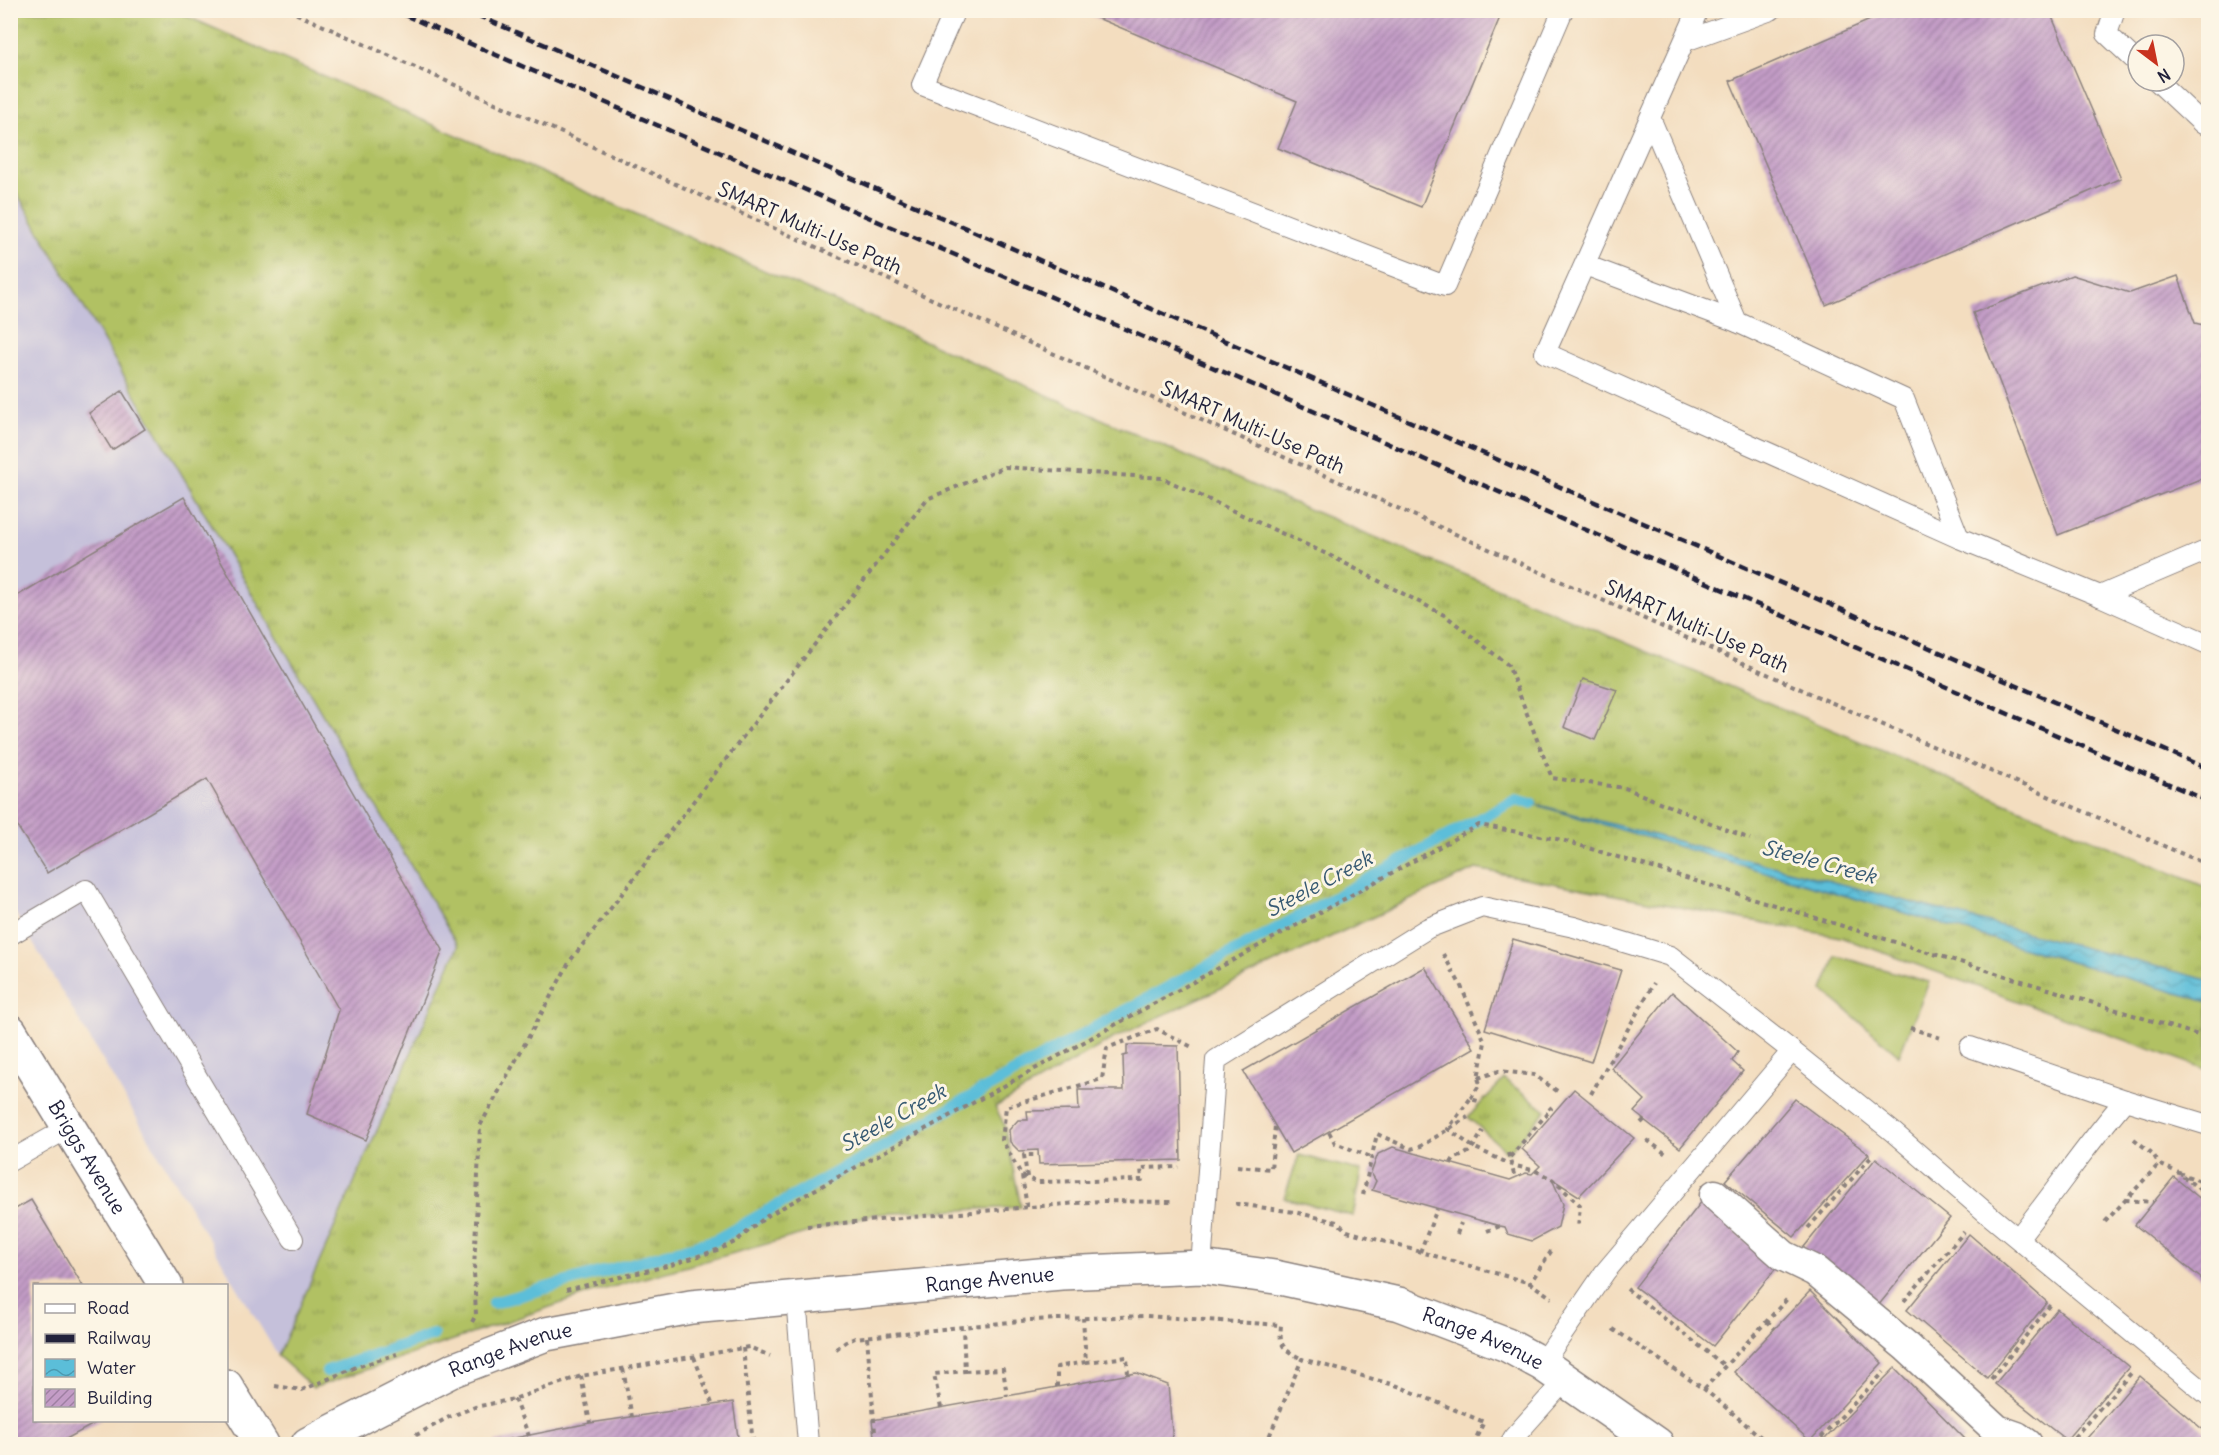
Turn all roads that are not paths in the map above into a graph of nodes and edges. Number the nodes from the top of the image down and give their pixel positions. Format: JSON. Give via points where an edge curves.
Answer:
{"nodes":[{"id":1,"x":955,"y":10,"type":"edge"},
{"id":2,"x":1563,"y":10,"type":"edge"},
{"id":3,"x":1698,"y":10,"type":"edge"},
{"id":4,"x":1771,"y":10,"type":"edge"},
{"id":5,"x":2115,"y":10,"type":"edge"},
{"id":6,"x":1684,"y":41,"type":"junction"},
{"id":7,"x":2126,"y":52,"type":"edge"},
{"id":8,"x":2170,"y":93,"type":"edge"},
{"id":9,"x":1651,"y":120,"type":"junction"},
{"id":10,"x":2208,"y":122,"type":"edge"},
{"id":11,"x":1585,"y":265,"type":"junction"},
{"id":12,"x":1737,"y":322,"type":"junction"},
{"id":13,"x":1959,"y":538,"type":"junction"},
{"id":14,"x":2208,"y":550,"type":"edge"},
{"id":15,"x":2100,"y":596,"type":"junction"},
{"id":16,"x":2208,"y":644,"type":"edge"},
{"id":17,"x":10,"y":935,"type":"edge"},
{"id":18,"x":10,"y":1031,"type":"edge"},
{"id":19,"x":1970,"y":1047,"type":"dead end"},
{"id":20,"x":1792,"y":1051,"type":"junction"},
{"id":21,"x":2125,"y":1100,"type":"junction"},
{"id":22,"x":2208,"y":1125,"type":"edge"},
{"id":23,"x":69,"y":1127,"type":"junction"},
{"id":24,"x":10,"y":1161,"type":"edge"},
{"id":25,"x":1715,"y":1195,"type":"dead end"},
{"id":26,"x":2018,"y":1238,"type":"junction"},
{"id":27,"x":293,"y":1239,"type":"dead end"},
{"id":28,"x":1201,"y":1267,"type":"junction"},
{"id":29,"x":165,"y":1284,"type":"edge"},
{"id":30,"x":796,"y":1297,"type":"junction"},
{"id":31,"x":1553,"y":1372,"type":"junction"},
{"id":32,"x":228,"y":1389,"type":"edge"},
{"id":33,"x":2208,"y":1395,"type":"edge"},
{"id":34,"x":262,"y":1444,"type":"edge"},
{"id":35,"x":308,"y":1444,"type":"edge"},
{"id":36,"x":808,"y":1444,"type":"edge"},
{"id":37,"x":1510,"y":1444,"type":"edge"},
{"id":38,"x":1657,"y":1444,"type":"edge"},
{"id":39,"x":2027,"y":1444,"type":"edge"}],
"edges":[{"from":1,"to":2,"type":"lane","via":[[922,85],[1445,286]]},
{"from":3,"to":6,"type":"lane"},
{"from":4,"to":6,"type":"lane"},
{"from":5,"to":7,"type":"lane","via":[[2107,34]]},
{"from":6,"to":9,"type":"lane"},
{"from":8,"to":10,"type":"lane","via":[[2203,124]]},
{"from":9,"to":11,"type":"lane"},
{"from":9,"to":12,"type":"lane"},
{"from":11,"to":12,"type":"lane"},
{"from":11,"to":13,"type":"lane","via":[[1545,353]]},
{"from":12,"to":13,"type":"lane","via":[[1904,399]]},
{"from":13,"to":15,"type":"lane"},
{"from":14,"to":15,"type":"lane"},
{"from":15,"to":16,"type":"lane"},
{"from":17,"to":27,"type":"lane","via":[[86,890]]},
{"from":18,"to":23,"type":"street","name":"Briggs Avenue"},
{"from":19,"to":21,"type":"lane"},
{"from":20,"to":26,"type":"lane"},
{"from":20,"to":28,"type":"lane","via":[[1670,956],[1574,927],[1482,908],[1428,928],[1216,1060]]},
{"from":20,"to":31,"type":"lane","via":[[1605,1272]]},
{"from":21,"to":22,"type":"lane"},
{"from":21,"to":26,"type":"lane"},
{"from":23,"to":24,"type":"lane"},
{"from":23,"to":29,"type":"street","name":"Briggs Avenue"},
{"from":25,"to":39,"type":"street","via":[[1784,1256],[1815,1271],[1907,1347],[1997,1430]]},
{"from":26,"to":33,"type":"lane"},
{"from":28,"to":30,"type":"street","name":"Range Avenue","via":[[1061,1273]]},
{"from":28,"to":31,"type":"street","name":"Range Avenue","via":[[1275,1277],[1399,1304],[1507,1345]]},
{"from":30,"to":35,"type":"street","name":"Range Avenue","via":[[692,1307],[546,1334],[453,1370]]},
{"from":30,"to":36,"type":"lane"},
{"from":31,"to":37,"type":"lane"},
{"from":31,"to":38,"type":"street","name":"Range Avenue"},
{"from":32,"to":34,"type":"street"}]}
